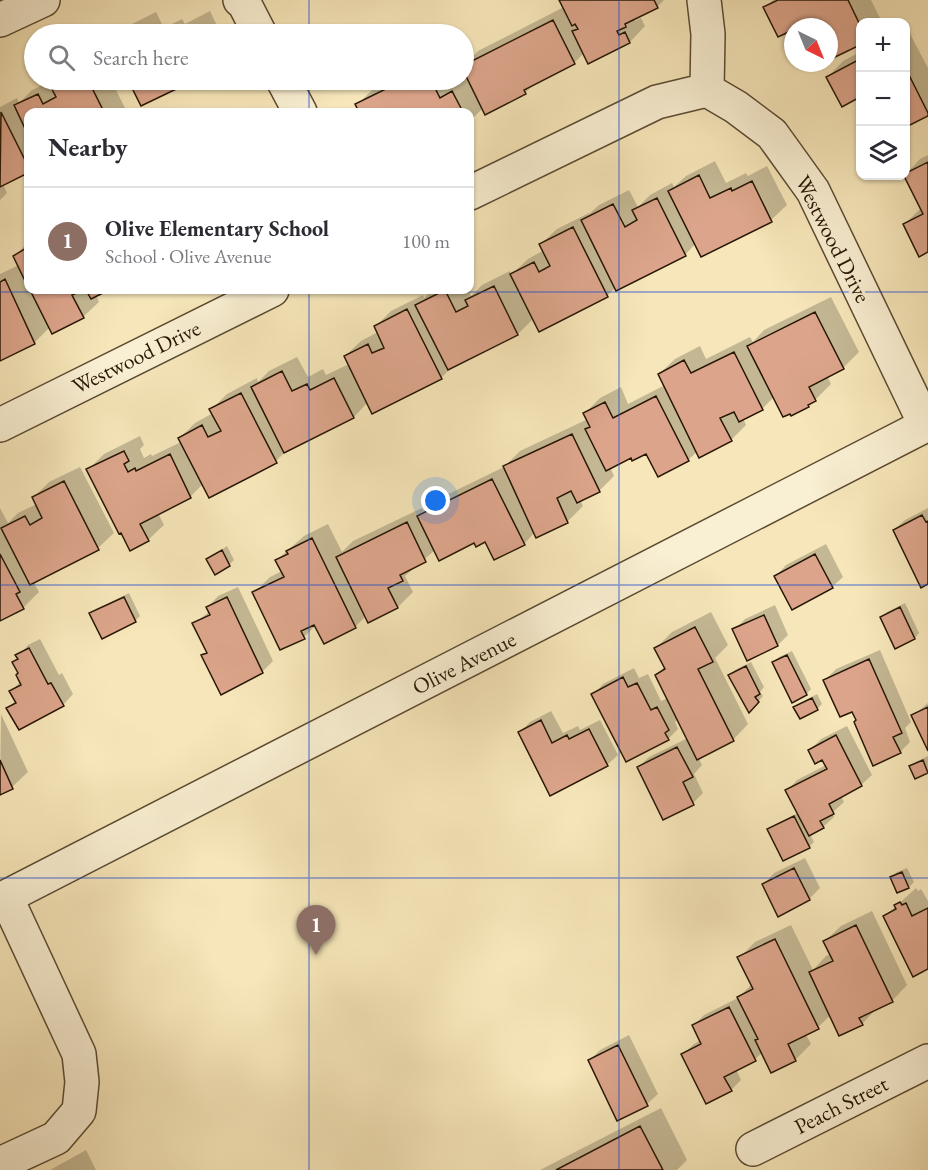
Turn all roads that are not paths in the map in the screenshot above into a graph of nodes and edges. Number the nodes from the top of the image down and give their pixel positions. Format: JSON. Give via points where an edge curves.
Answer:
{"nodes":[{"id":1,"x":43,"y":0,"type":"edge"},
{"id":2,"x":240,"y":0,"type":"edge"},
{"id":3,"x":704,"y":0,"type":"edge"},
{"id":4,"x":0,"y":20,"type":"edge"},
{"id":5,"x":255,"y":24,"type":"edge"},
{"id":6,"x":288,"y":90,"type":"edge"},
{"id":7,"x":707,"y":90,"type":"junction"},
{"id":8,"x":298,"y":108,"type":"edge"},
{"id":9,"x":474,"y":191,"type":"edge"},
{"id":10,"x":264,"y":294,"type":"edge"},
{"id":11,"x":0,"y":425,"type":"edge"},
{"id":12,"x":927,"y":425,"type":"edge"},
{"id":13,"x":3,"y":898,"type":"edge"},
{"id":14,"x":928,"y":1061,"type":"edge"},
{"id":15,"x":753,"y":1149,"type":"dead end"},
{"id":16,"x":0,"y":1164,"type":"edge"}],
"edges":[{"from":1,"to":4,"type":"street"},
{"from":2,"to":5,"type":"street"},
{"from":3,"to":7,"type":"street"},
{"from":6,"to":8,"type":"street"},
{"from":7,"to":9,"type":"street","via":[[657,102]]},
{"from":7,"to":12,"type":"street","name":"Westwood Drive","via":[[736,106],[772,134],[813,191]]},
{"from":10,"to":11,"type":"street","name":"Westwood Drive"},
{"from":12,"to":13,"type":"street","name":"Olive Avenue"},
{"from":13,"to":16,"type":"street","via":[[79,1054],[82,1082],[79,1111],[56,1138]]},
{"from":14,"to":15,"type":"street","name":"Peach Street"}]}
